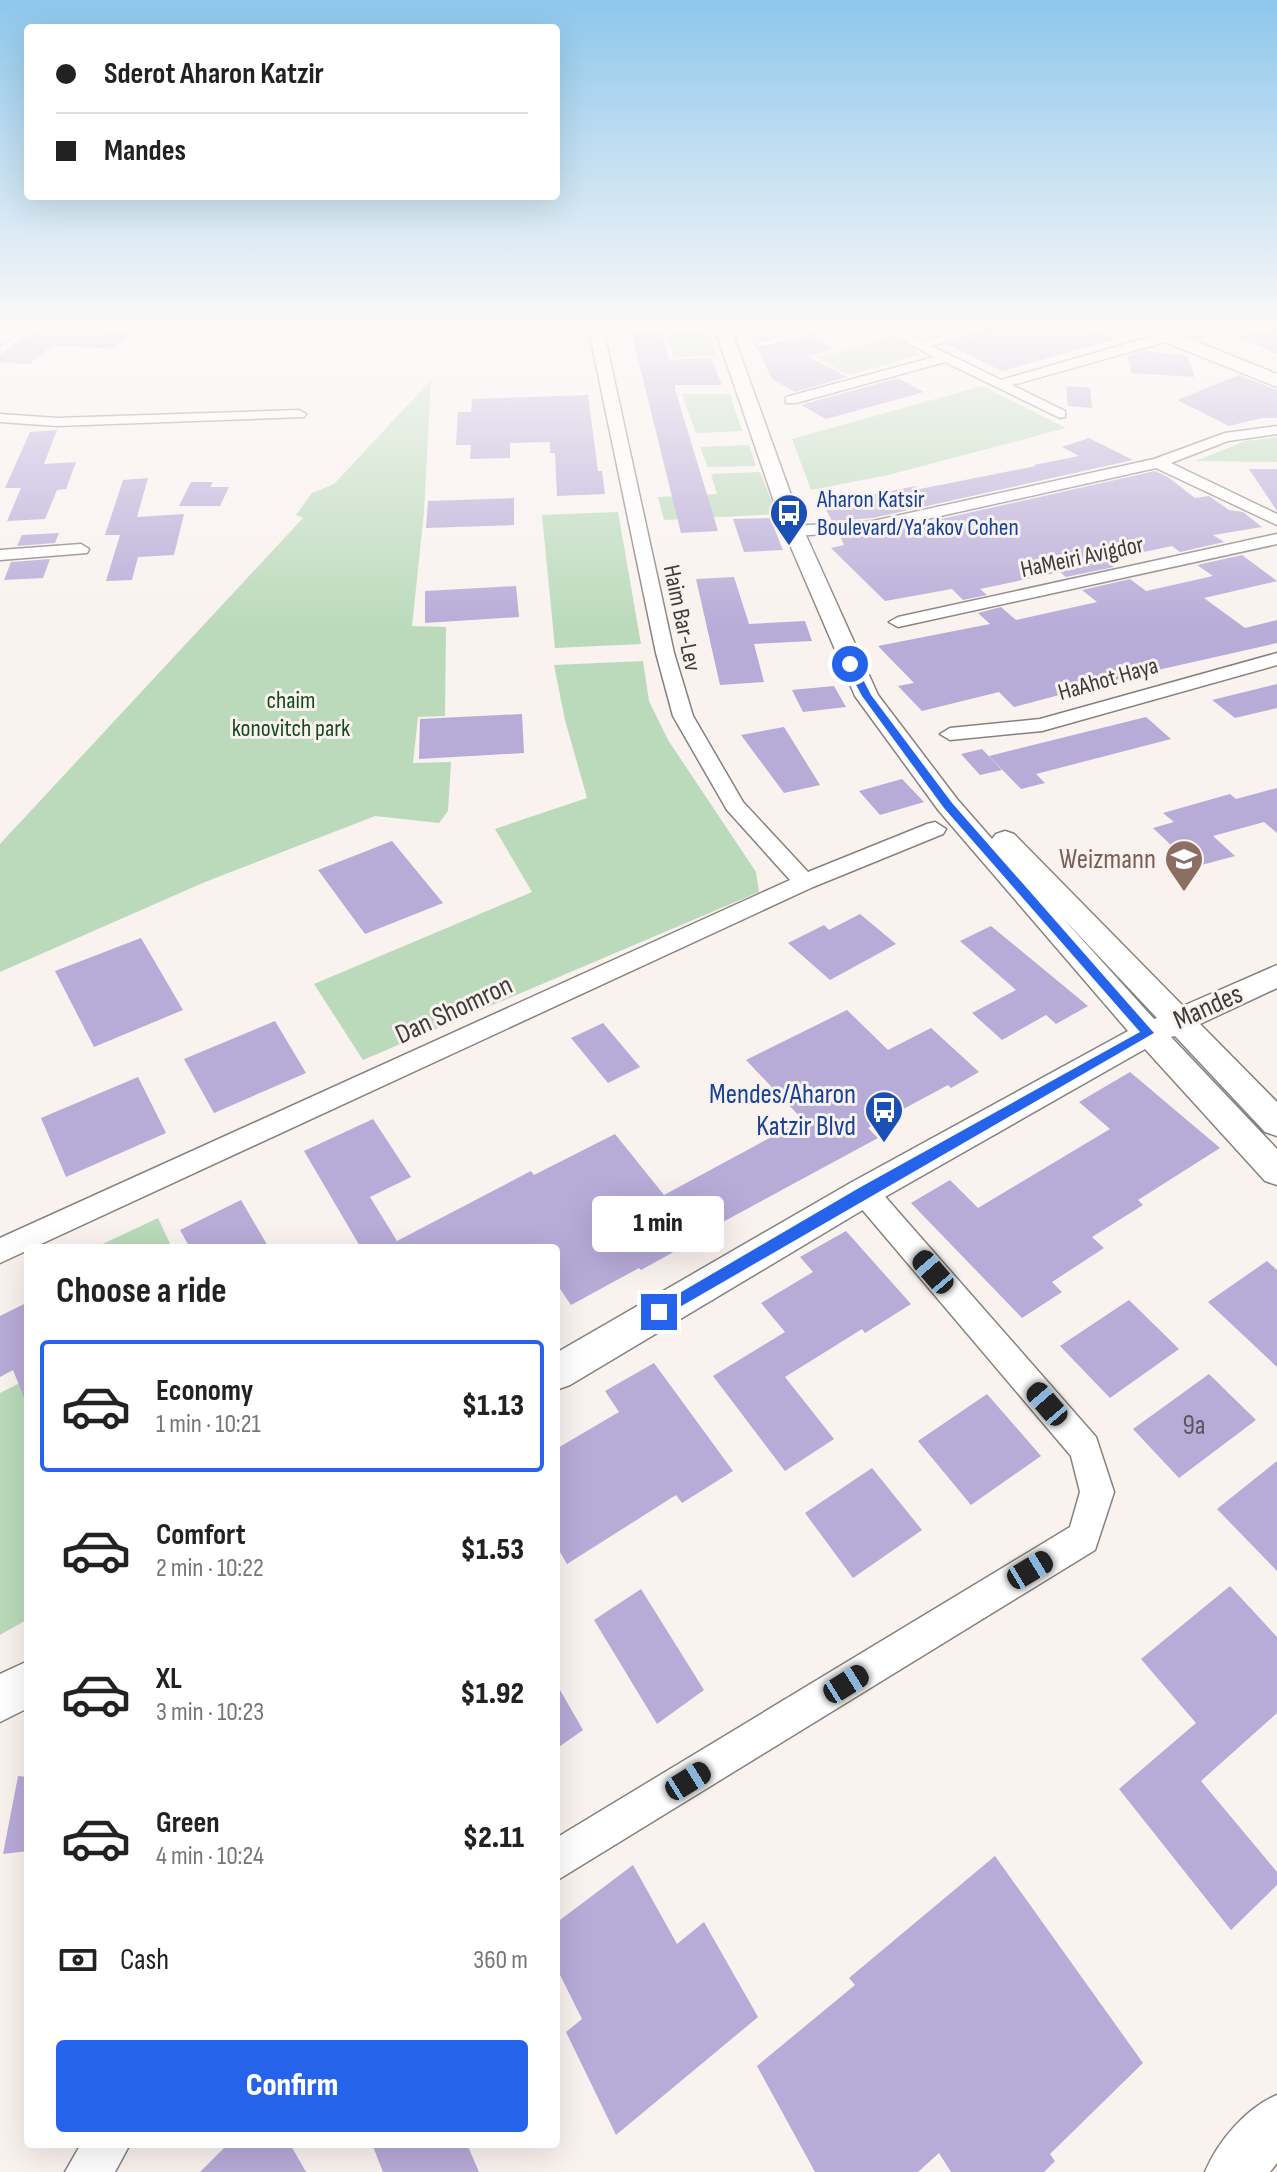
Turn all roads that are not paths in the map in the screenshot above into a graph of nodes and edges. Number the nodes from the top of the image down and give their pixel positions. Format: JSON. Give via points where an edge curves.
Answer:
{"nodes":[{"id":1,"x":616,"y":427,"type":"edge"},
{"id":2,"x":758,"y":427,"type":"edge"},
{"id":3,"x":1277,"y":430,"type":"edge"},
{"id":4,"x":1158,"y":463,"type":"junction"},
{"id":5,"x":1277,"y":520,"type":"edge"},
{"id":6,"x":794,"y":531,"type":"junction"},
{"id":7,"x":1277,"y":539,"type":"edge"},
{"id":8,"x":81,"y":549,"type":"dead end"},
{"id":9,"x":0,"y":555,"type":"edge"},
{"id":10,"x":898,"y":622,"type":"dead end"},
{"id":11,"x":1277,"y":659,"type":"edge"},
{"id":12,"x":950,"y":734,"type":"dead end"},
{"id":13,"x":935,"y":829,"type":"dead end"},
{"id":14,"x":805,"y":882,"type":"junction"},
{"id":15,"x":1277,"y":976,"type":"edge"},
{"id":16,"x":1163,"y":1027,"type":"junction"},
{"id":17,"x":1277,"y":1123,"type":"edge"},
{"id":18,"x":1277,"y":1171,"type":"edge"},
{"id":19,"x":864,"y":1192,"type":"junction"},
{"id":20,"x":0,"y":1251,"type":"edge"},
{"id":21,"x":560,"y":1371,"type":"edge"},
{"id":22,"x":24,"y":1685,"type":"edge"},
{"id":23,"x":0,"y":1699,"type":"edge"},
{"id":24,"x":560,"y":1859,"type":"edge"},
{"id":25,"x":1277,"y":2122,"type":"edge"},
{"id":26,"x":105,"y":2148,"type":"edge"},
{"id":27,"x":88,"y":2172,"type":"edge"},
{"id":28,"x":1233,"y":2172,"type":"edge"}],
"edges":[{"from":1,"to":14,"type":"street","name":"Haim Bar-Lev","via":[[683,716],[734,805]]},
{"from":2,"to":6,"type":"street"},
{"from":3,"to":4,"type":"street","via":[[1225,437]]},
{"from":4,"to":5,"type":"street"},
{"from":4,"to":6,"type":"street","via":[[873,526]]},
{"from":6,"to":16,"type":"street","via":[[867,696],[948,805]]},
{"from":7,"to":10,"type":"street","name":"HaMeiri Avigdor"},
{"from":8,"to":9,"type":"street"},
{"from":11,"to":12,"type":"street","name":"HaAhot Haya","via":[[1042,725]]},
{"from":13,"to":14,"type":"street","name":"Dan Shomron"},
{"from":14,"to":20,"type":"street","name":"Dan Shomron"},
{"from":15,"to":16,"type":"street","name":"Mandes"},
{"from":16,"to":17,"type":"street"},
{"from":16,"to":18,"type":"street"},
{"from":16,"to":19,"type":"street","name":"Mandes"},
{"from":19,"to":21,"type":"street","name":"Mandes"},
{"from":19,"to":24,"type":"street","via":[[1085,1448],[1097,1492],[1083,1538]]},
{"from":22,"to":23,"type":"street"},
{"from":25,"to":28,"type":"street"},
{"from":26,"to":27,"type":"street"}]}
